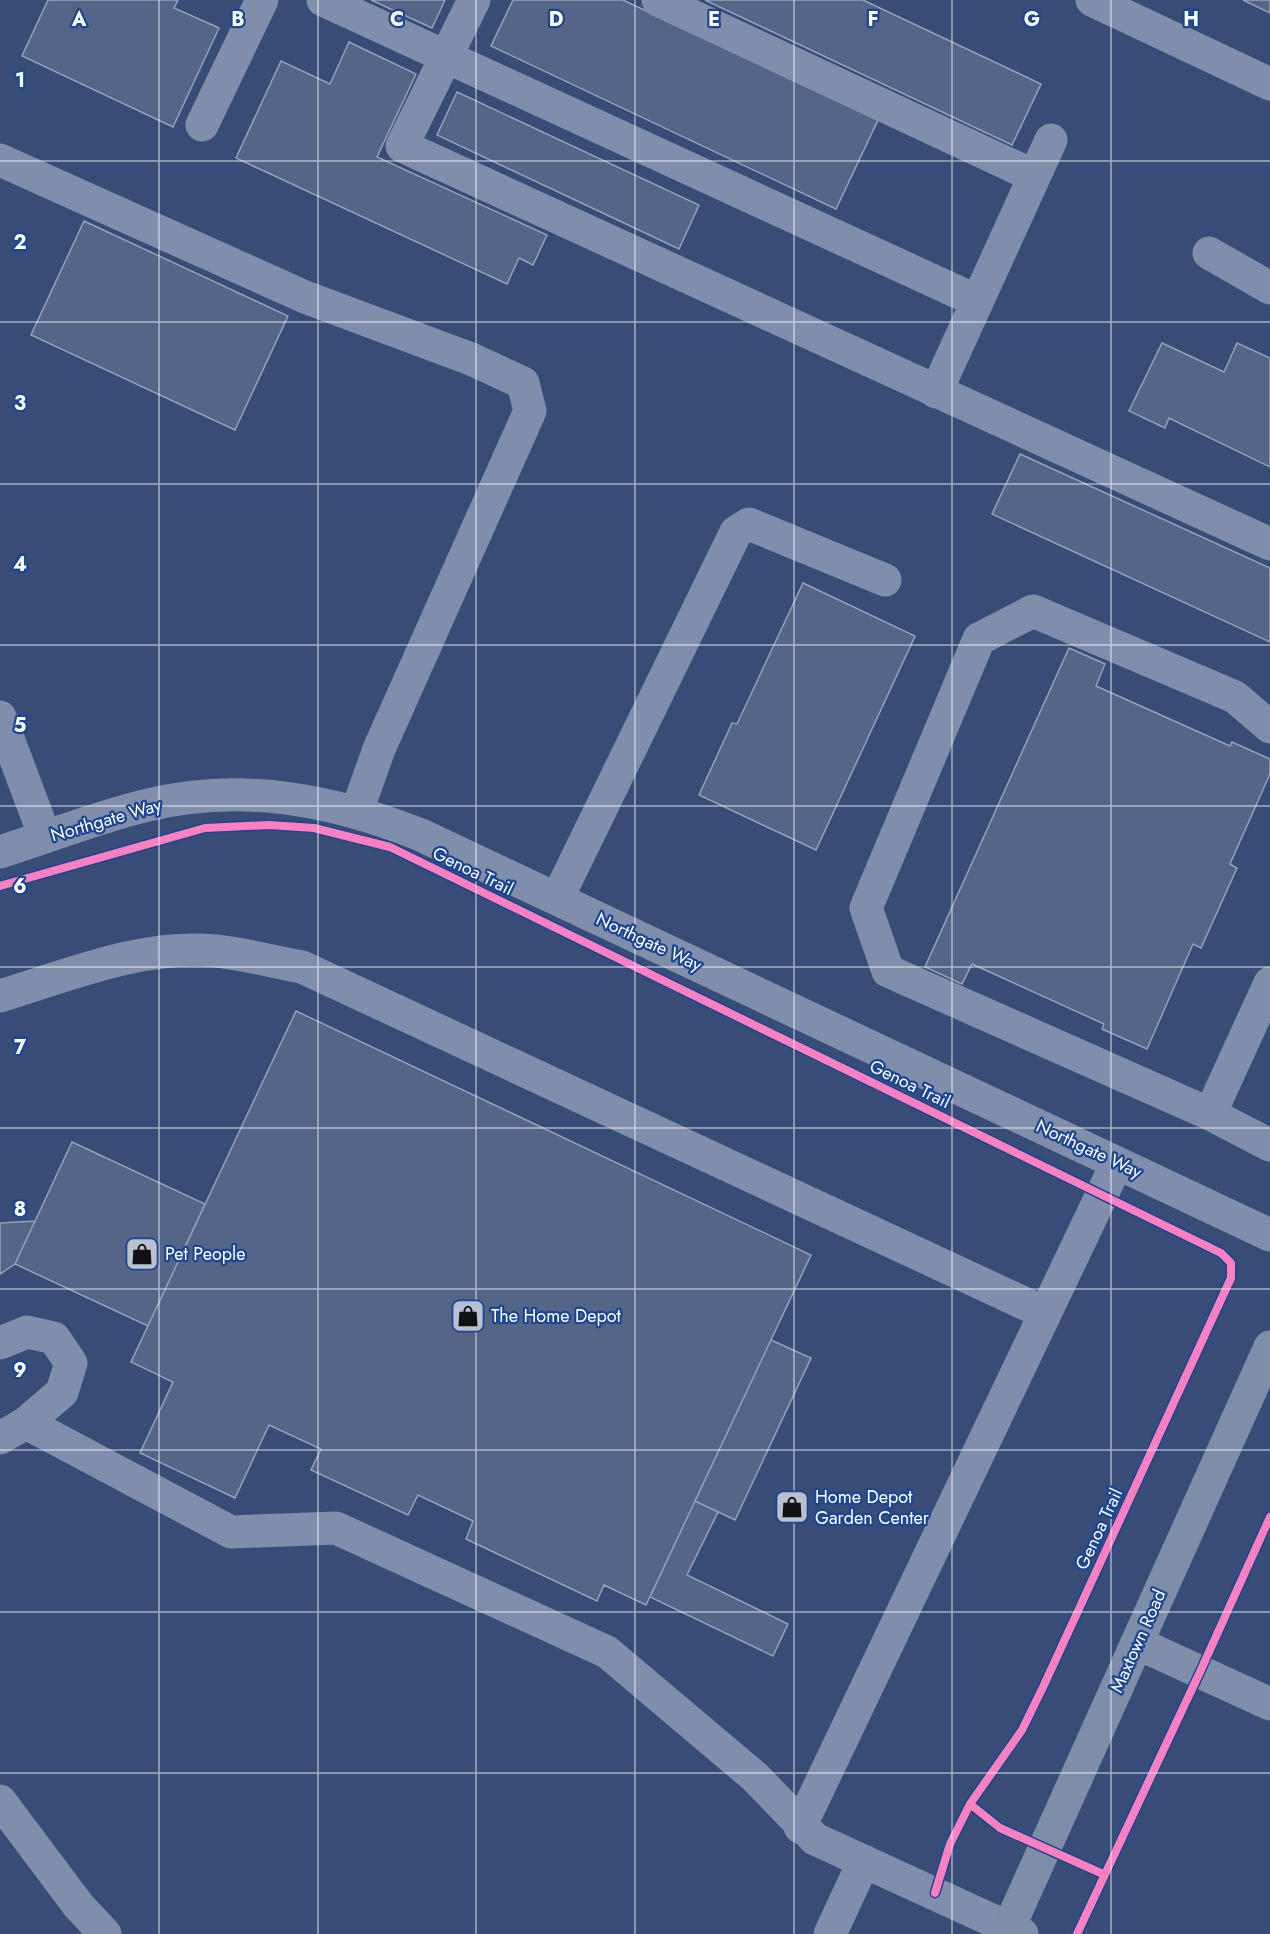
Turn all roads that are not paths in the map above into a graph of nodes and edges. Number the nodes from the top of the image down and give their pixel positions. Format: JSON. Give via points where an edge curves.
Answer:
{"nodes":[{"id":1,"x":262,"y":0,"type":"edge"},
{"id":2,"x":323,"y":0,"type":"edge"},
{"id":3,"x":474,"y":0,"type":"edge"},
{"id":4,"x":658,"y":0,"type":"edge"},
{"id":5,"x":1092,"y":0,"type":"edge"},
{"id":6,"x":446,"y":57,"type":"junction"},
{"id":7,"x":1270,"y":84,"type":"edge"},
{"id":8,"x":202,"y":125,"type":"dead end"},
{"id":9,"x":1051,"y":140,"type":"dead end"},
{"id":10,"x":0,"y":160,"type":"edge"},
{"id":11,"x":1034,"y":176,"type":"junction"},
{"id":12,"x":1209,"y":253,"type":"dead end"},
{"id":13,"x":1270,"y":288,"type":"edge"},
{"id":14,"x":977,"y":301,"type":"junction"},
{"id":15,"x":936,"y":392,"type":"junction"},
{"id":16,"x":1270,"y":544,"type":"edge"},
{"id":17,"x":885,"y":580,"type":"dead end"},
{"id":18,"x":0,"y":717,"type":"edge"},
{"id":19,"x":1270,"y":727,"type":"edge"},
{"id":20,"x":357,"y":811,"type":"junction"},
{"id":21,"x":45,"y":837,"type":"junction"},
{"id":22,"x":0,"y":852,"type":"edge"},
{"id":23,"x":557,"y":899,"type":"junction"},
{"id":24,"x":1270,"y":983,"type":"edge"},
{"id":25,"x":0,"y":996,"type":"edge"},
{"id":26,"x":1210,"y":1114,"type":"junction"},
{"id":27,"x":1270,"y":1145,"type":"edge"},
{"id":28,"x":1117,"y":1162,"type":"junction"},
{"id":29,"x":1270,"y":1235,"type":"edge"},
{"id":30,"x":1045,"y":1313,"type":"junction"},
{"id":31,"x":0,"y":1343,"type":"edge"},
{"id":32,"x":1270,"y":1347,"type":"edge"},
{"id":33,"x":13,"y":1430,"type":"edge"},
{"id":34,"x":1137,"y":1643,"type":"junction"},
{"id":35,"x":1270,"y":1704,"type":"edge"},
{"id":36,"x":0,"y":1800,"type":"edge"},
{"id":37,"x":800,"y":1827,"type":"junction"},
{"id":38,"x":864,"y":1861,"type":"junction"},
{"id":39,"x":1012,"y":1932,"type":"edge"},
{"id":40,"x":105,"y":1934,"type":"edge"},
{"id":41,"x":830,"y":1934,"type":"edge"}],
"edges":[{"from":1,"to":8,"type":"street"},
{"from":2,"to":6,"type":"street"},
{"from":3,"to":6,"type":"street"},
{"from":4,"to":11,"type":"street"},
{"from":5,"to":7,"type":"street"},
{"from":6,"to":14,"type":"street"},
{"from":6,"to":15,"type":"street","via":[[402,146]]},
{"from":9,"to":11,"type":"street"},
{"from":10,"to":20,"type":"street","via":[[306,297],[471,359],[523,383],[530,411],[379,749]]},
{"from":11,"to":14,"type":"street"},
{"from":12,"to":13,"type":"street"},
{"from":14,"to":15,"type":"street"},
{"from":15,"to":16,"type":"street"},
{"from":17,"to":23,"type":"street","via":[[749,524],[736,532]]},
{"from":18,"to":21,"type":"street"},
{"from":19,"to":26,"type":"street","via":[[1235,697],[1033,611],[980,639],[866,908],[888,971]]},
{"from":20,"to":21,"type":"street","name":"Northgate Way","via":[[320,801],[261,795],[204,796],[145,806]]},
{"from":20,"to":23,"type":"street","name":"Northgate Way","via":[[421,835]]},
{"from":21,"to":22,"type":"street","name":"Northgate Way"},
{"from":23,"to":28,"type":"street","name":"Northgate Way"},
{"from":24,"to":26,"type":"street"},
{"from":25,"to":30,"type":"street","via":[[107,962],[162,952],[215,951],[302,967]]},
{"from":26,"to":27,"type":"street"},
{"from":28,"to":29,"type":"street","name":"Northgate Way"},
{"from":28,"to":30,"type":"street"},
{"from":30,"to":37,"type":"street"},
{"from":31,"to":33,"type":"street","via":[[27,1332],[54,1338],[71,1363],[62,1392]]},
{"from":32,"to":34,"type":"main road","name":"Maxtown Road"},
{"from":33,"to":37,"type":"street","via":[[231,1532],[336,1528],[607,1652],[755,1777]]},
{"from":34,"to":35,"type":"street"},
{"from":34,"to":39,"type":"main road","name":"Maxtown Road"},
{"from":36,"to":40,"type":"street","via":[[78,1905]]},
{"from":37,"to":38,"type":"street","via":[[815,1839]]},
{"from":38,"to":39,"type":"street"},
{"from":38,"to":41,"type":"street"}]}
